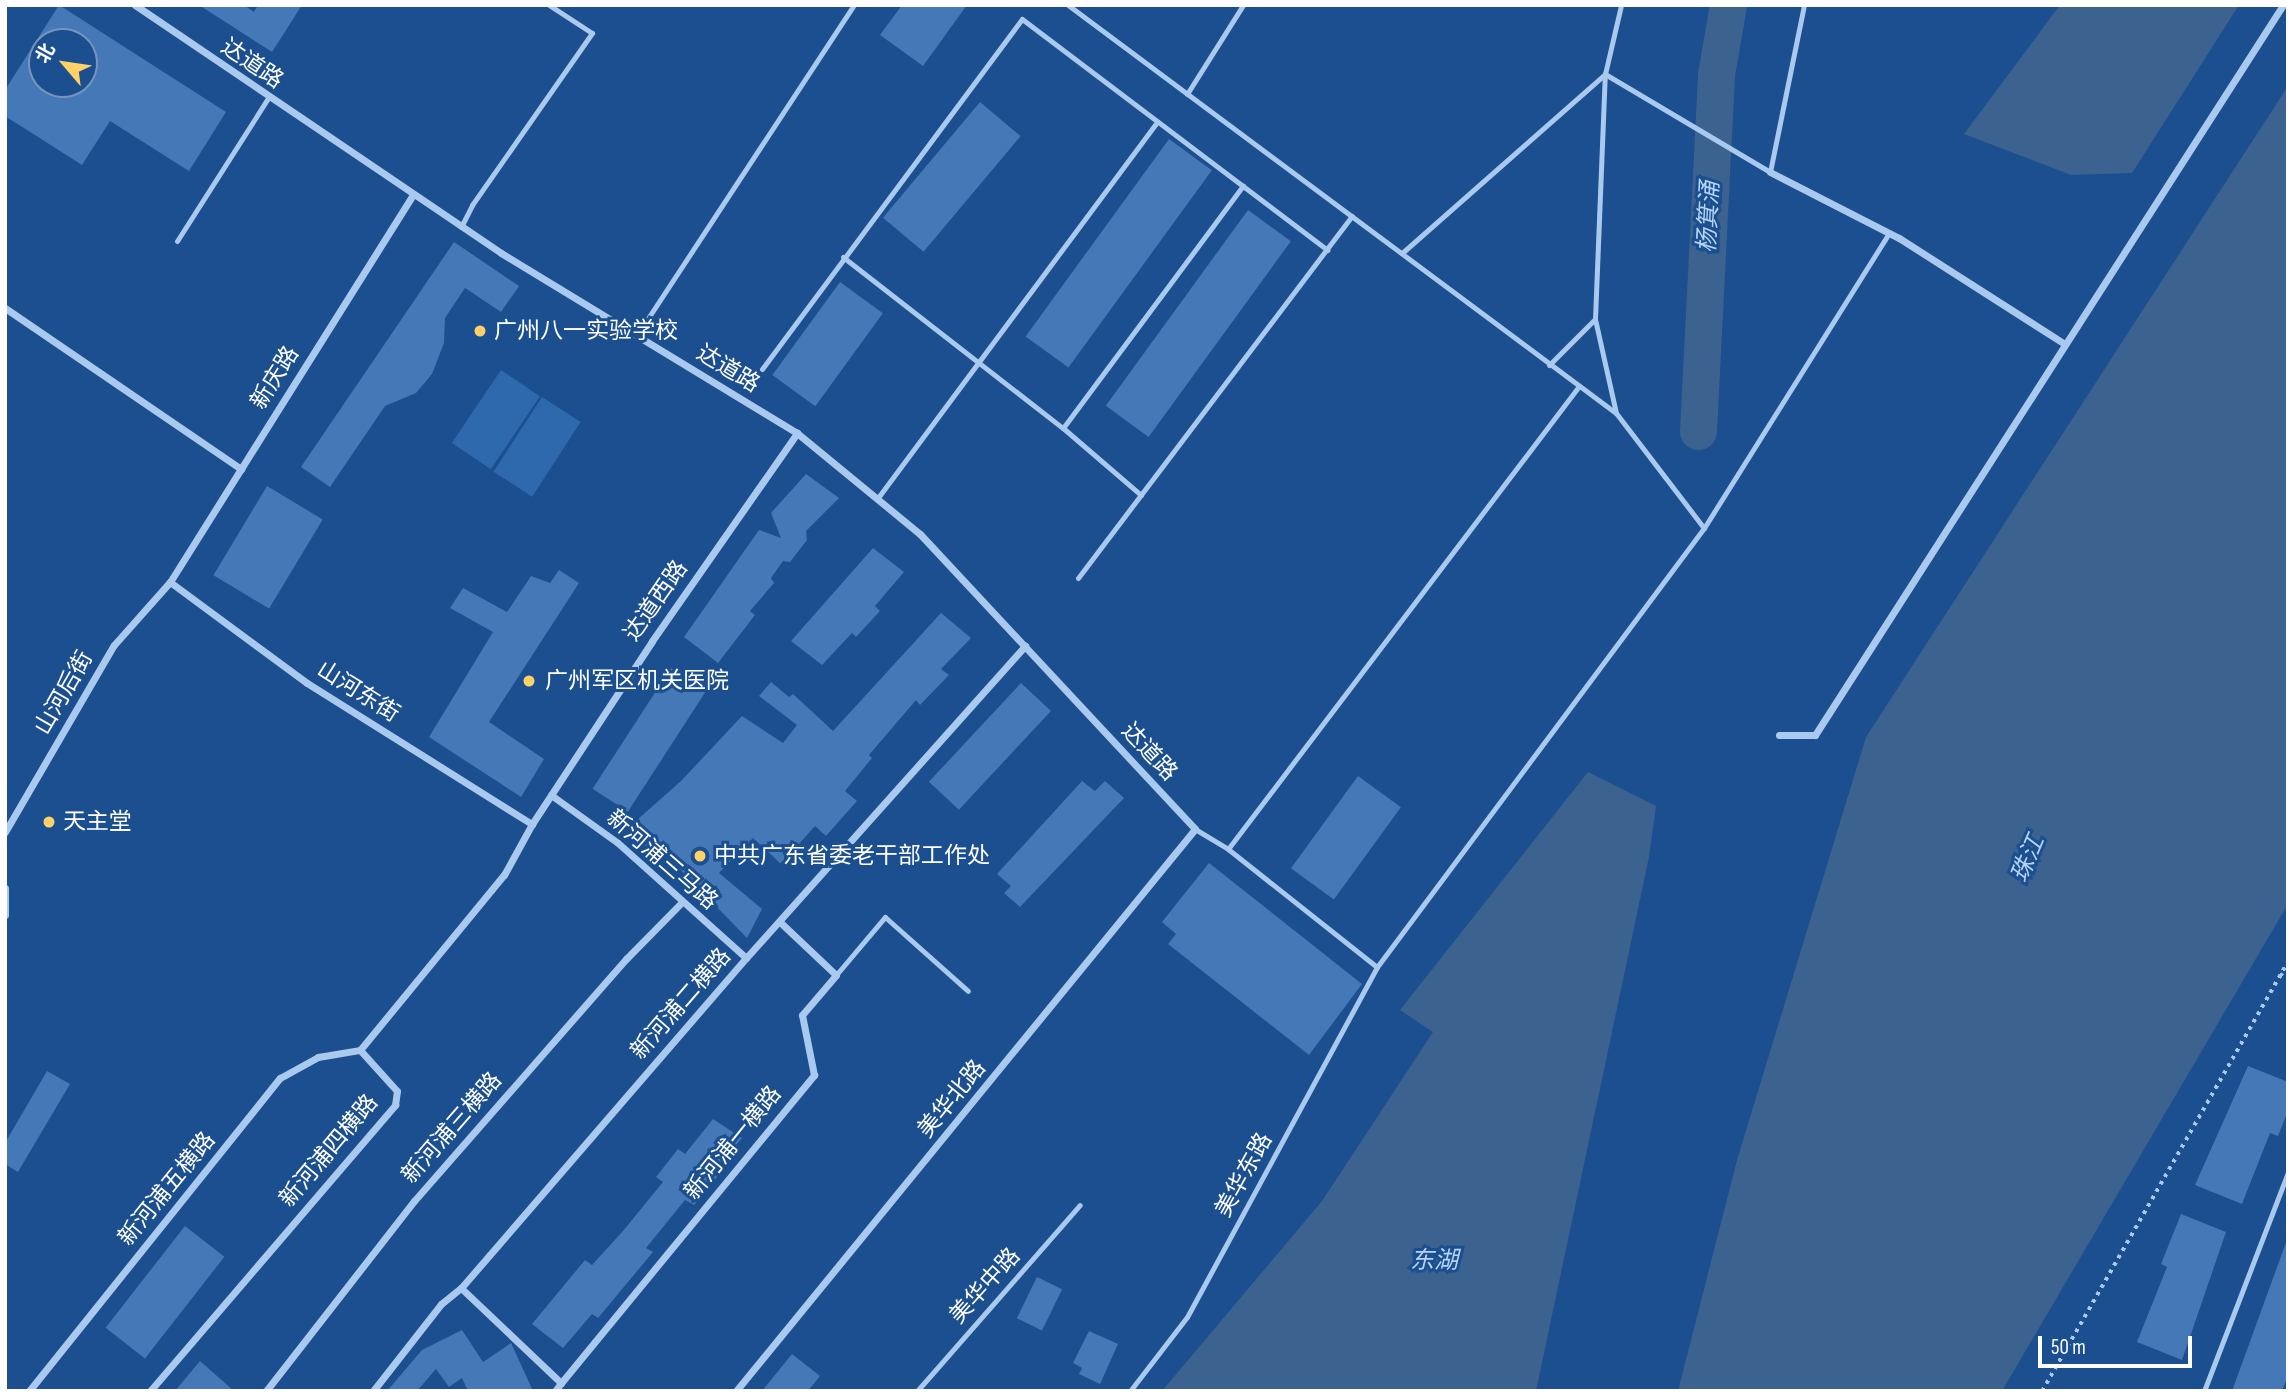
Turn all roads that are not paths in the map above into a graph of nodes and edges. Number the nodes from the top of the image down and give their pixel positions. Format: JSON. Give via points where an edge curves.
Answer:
{"nodes":[{"id":1,"x":135,"y":5,"type":"edge"},
{"id":2,"x":549,"y":5,"type":"edge"},
{"id":3,"x":854,"y":5,"type":"edge"},
{"id":4,"x":1068,"y":5,"type":"edge"},
{"id":5,"x":1243,"y":5,"type":"edge"},
{"id":6,"x":1621,"y":5,"type":"edge"},
{"id":7,"x":1804,"y":5,"type":"edge"},
{"id":8,"x":2283,"y":5,"type":"edge"},
{"id":9,"x":1605,"y":74,"type":"junction"},
{"id":10,"x":1187,"y":94,"type":"junction"},
{"id":11,"x":268,"y":98,"type":"junction"},
{"id":12,"x":1157,"y":122,"type":"junction"},
{"id":13,"x":1770,"y":172,"type":"junction"},
{"id":14,"x":1243,"y":186,"type":"junction"},
{"id":15,"x":413,"y":195,"type":"junction"},
{"id":16,"x":1352,"y":216,"type":"junction"},
{"id":17,"x":461,"y":227,"type":"junction"},
{"id":18,"x":1889,"y":233,"type":"junction"},
{"id":19,"x":177,"y":241,"type":"dead end"},
{"id":20,"x":1327,"y":250,"type":"junction"},
{"id":21,"x":1402,"y":253,"type":"junction"},
{"id":22,"x":843,"y":257,"type":"junction"},
{"id":23,"x":5,"y":308,"type":"edge"},
{"id":24,"x":1595,"y":319,"type":"junction"},
{"id":25,"x":637,"y":335,"type":"junction"},
{"id":26,"x":2065,"y":344,"type":"junction"},
{"id":27,"x":979,"y":362,"type":"junction"},
{"id":28,"x":1549,"y":365,"type":"junction"},
{"id":29,"x":762,"y":369,"type":"dead end"},
{"id":30,"x":1579,"y":386,"type":"junction"},
{"id":31,"x":1616,"y":413,"type":"junction"},
{"id":32,"x":1063,"y":428,"type":"junction"},
{"id":33,"x":797,"y":433,"type":"junction"},
{"id":34,"x":241,"y":469,"type":"junction"},
{"id":35,"x":1141,"y":495,"type":"junction"},
{"id":36,"x":877,"y":499,"type":"junction"},
{"id":37,"x":1704,"y":528,"type":"junction"},
{"id":38,"x":1078,"y":579,"type":"dead end"},
{"id":39,"x":170,"y":582,"type":"junction"},
{"id":40,"x":1024,"y":646,"type":"junction"},
{"id":41,"x":1779,"y":735,"type":"dead end"},
{"id":42,"x":551,"y":795,"type":"junction"},
{"id":43,"x":532,"y":824,"type":"junction"},
{"id":44,"x":1195,"y":829,"type":"junction"},
{"id":45,"x":5,"y":832,"type":"edge"},
{"id":46,"x":1228,"y":849,"type":"junction"},
{"id":47,"x":5,"y":888,"type":"edge"},
{"id":48,"x":681,"y":903,"type":"junction"},
{"id":49,"x":5,"y":915,"type":"edge"},
{"id":50,"x":780,"y":922,"type":"junction"},
{"id":51,"x":746,"y":958,"type":"junction"},
{"id":52,"x":1377,"y":967,"type":"junction"},
{"id":53,"x":836,"y":975,"type":"junction"},
{"id":54,"x":968,"y":991,"type":"dead end"},
{"id":55,"x":360,"y":1050,"type":"junction"},
{"id":56,"x":2288,"y":1172,"type":"edge"},
{"id":57,"x":1080,"y":1205,"type":"dead end"},
{"id":58,"x":461,"y":1288,"type":"junction"},
{"id":59,"x":561,"y":1383,"type":"junction"},
{"id":60,"x":29,"y":1391,"type":"edge"},
{"id":61,"x":150,"y":1391,"type":"edge"},
{"id":62,"x":266,"y":1391,"type":"edge"},
{"id":63,"x":373,"y":1391,"type":"edge"},
{"id":64,"x":555,"y":1391,"type":"edge"},
{"id":65,"x":736,"y":1391,"type":"edge"},
{"id":66,"x":917,"y":1391,"type":"edge"},
{"id":67,"x":1130,"y":1391,"type":"edge"},
{"id":68,"x":2204,"y":1391,"type":"edge"}],
"edges":[{"from":1,"to":11,"type":"street","name":"达道路"},
{"from":2,"to":17,"type":"lane","via":[[592,33]]},
{"from":3,"to":25,"type":"lane"},
{"from":4,"to":10,"type":"lane"},
{"from":5,"to":10,"type":"lane"},
{"from":6,"to":9,"type":"lane"},
{"from":7,"to":13,"type":"lane"},
{"from":8,"to":26,"type":"street"},
{"from":9,"to":13,"type":"lane"},
{"from":9,"to":21,"type":"lane"},
{"from":9,"to":24,"type":"lane"},
{"from":10,"to":16,"type":"lane"},
{"from":11,"to":15,"type":"street","name":"达道路"},
{"from":11,"to":19,"type":"lane"},
{"from":12,"to":14,"type":"lane"},
{"from":12,"to":22,"type":"lane","via":[[1021,19]]},
{"from":12,"to":27,"type":"lane"},
{"from":13,"to":18,"type":"street"},
{"from":14,"to":20,"type":"lane"},
{"from":14,"to":32,"type":"lane"},
{"from":15,"to":17,"type":"street","name":"达道路"},
{"from":15,"to":34,"type":"street","name":"新庆路"},
{"from":16,"to":20,"type":"lane"},
{"from":16,"to":21,"type":"lane"},
{"from":17,"to":25,"type":"street","name":"达道路"},
{"from":18,"to":26,"type":"street"},
{"from":18,"to":37,"type":"lane","name":"美华东路"},
{"from":20,"to":35,"type":"lane"},
{"from":21,"to":28,"type":"lane"},
{"from":22,"to":27,"type":"lane"},
{"from":22,"to":29,"type":"lane"},
{"from":23,"to":34,"type":"street"},
{"from":24,"to":28,"type":"lane"},
{"from":24,"to":31,"type":"lane"},
{"from":25,"to":33,"type":"street","name":"达道路"},
{"from":26,"to":41,"type":"street","via":[[1815,735]]},
{"from":27,"to":32,"type":"lane"},
{"from":27,"to":36,"type":"lane"},
{"from":28,"to":30,"type":"lane"},
{"from":30,"to":31,"type":"lane"},
{"from":30,"to":46,"type":"lane"},
{"from":31,"to":37,"type":"lane"},
{"from":32,"to":35,"type":"lane"},
{"from":33,"to":36,"type":"street","name":"达道路"},
{"from":33,"to":42,"type":"street","name":"达道西路"},
{"from":34,"to":39,"type":"street","name":"新庆路"},
{"from":35,"to":38,"type":"lane"},
{"from":36,"to":40,"type":"street","name":"达道路","via":[[920,534]]},
{"from":37,"to":52,"type":"lane","name":"美华东路"},
{"from":39,"to":43,"type":"street","name":"山河东街","via":[[307,683]]},
{"from":39,"to":45,"type":"street","name":"山河后街","via":[[114,645]]},
{"from":40,"to":44,"type":"street","name":"达道路"},
{"from":40,"to":50,"type":"street","name":"新河浦二横路"},
{"from":42,"to":43,"type":"street"},
{"from":42,"to":48,"type":"street","name":"新河浦三马路","via":[[618,843]]},
{"from":43,"to":55,"type":"street","via":[[504,875]]},
{"from":44,"to":46,"type":"lane"},
{"from":44,"to":65,"type":"street","name":"美华北路"},
{"from":46,"to":52,"type":"lane"},
{"from":47,"to":49,"type":"street"},
{"from":48,"to":51,"type":"street","name":"新河浦三马路"},
{"from":48,"to":62,"type":"street","name":"新河浦三横路","via":[[626,959],[414,1202]]},
{"from":50,"to":51,"type":"street","name":"新河浦二横路"},
{"from":50,"to":53,"type":"street"},
{"from":51,"to":58,"type":"street","name":"新河浦二横路"},
{"from":52,"to":67,"type":"lane","name":"美华东路","via":[[1186,1318]]},
{"from":53,"to":54,"type":"lane","via":[[885,917]]},
{"from":53,"to":59,"type":"street","name":"新河浦一横路","via":[[802,1015],[814,1075]]},
{"from":55,"to":60,"type":"street","name":"新河浦五横路","via":[[318,1057],[280,1078]]},
{"from":55,"to":61,"type":"street","name":"新河浦四横路","via":[[397,1091],[395,1105]]},
{"from":56,"to":68,"type":"lane"},
{"from":57,"to":66,"type":"lane","name":"美华中路"},
{"from":58,"to":59,"type":"street"},
{"from":58,"to":63,"type":"street","name":"新河浦二横路","via":[[441,1304]]},
{"from":59,"to":64,"type":"street"}]}
